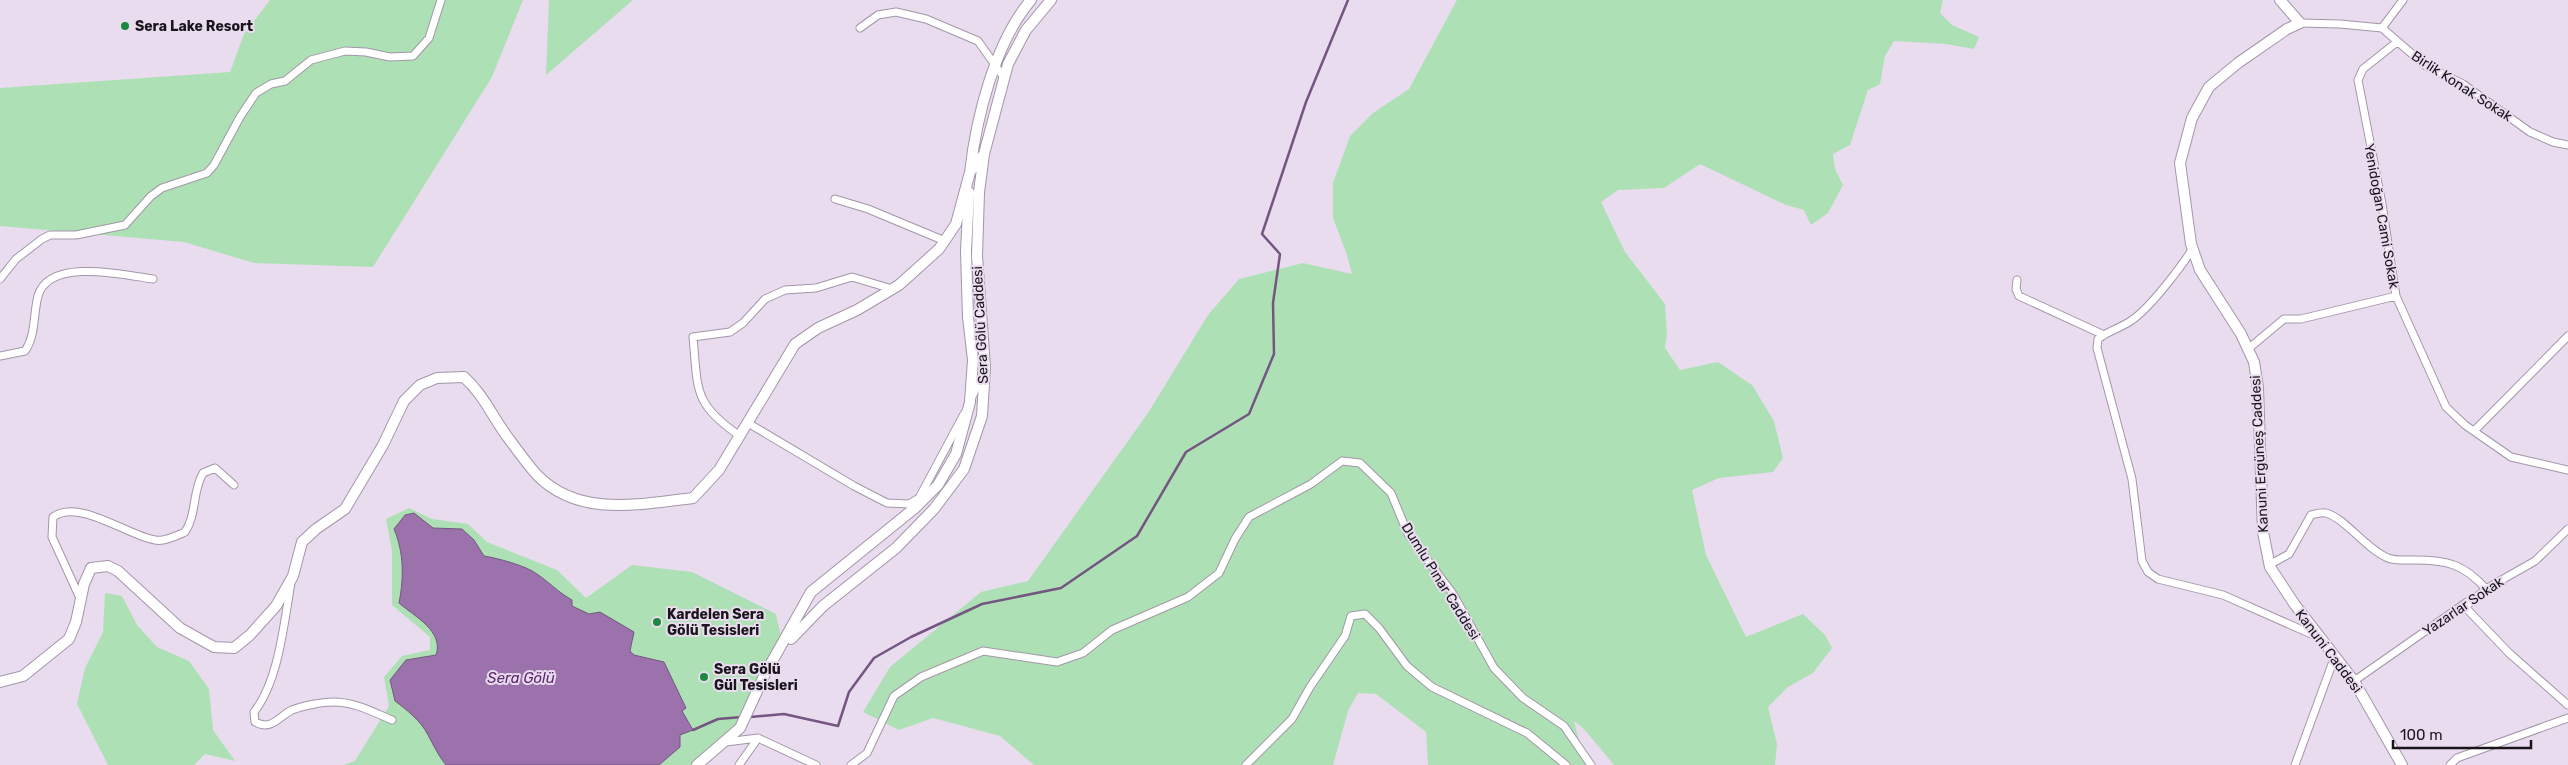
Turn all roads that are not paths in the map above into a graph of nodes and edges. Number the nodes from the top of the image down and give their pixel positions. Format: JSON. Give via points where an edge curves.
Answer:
{"nodes":[{"id":1,"x":441,"y":0,"type":"edge"},
{"id":2,"x":1031,"y":0,"type":"edge"},
{"id":3,"x":1051,"y":0,"type":"edge"},
{"id":4,"x":2280,"y":0,"type":"edge"},
{"id":5,"x":2402,"y":0,"type":"edge"},
{"id":6,"x":2300,"y":24,"type":"junction"},
{"id":7,"x":860,"y":28,"type":"dead end"},
{"id":8,"x":2382,"y":28,"type":"junction"},
{"id":9,"x":2397,"y":42,"type":"junction"},
{"id":10,"x":996,"y":66,"type":"junction"},
{"id":11,"x":1005,"y":79,"type":"junction"},
{"id":12,"x":2568,"y":145,"type":"edge"},
{"id":13,"x":984,"y":154,"type":"junction"},
{"id":14,"x":970,"y":172,"type":"junction"},
{"id":15,"x":835,"y":199,"type":"dead end"},
{"id":16,"x":945,"y":241,"type":"junction"},
{"id":17,"x":2193,"y":248,"type":"junction"},
{"id":18,"x":154,"y":279,"type":"dead end"},
{"id":19,"x":0,"y":280,"type":"edge"},
{"id":20,"x":2017,"y":280,"type":"dead end"},
{"id":21,"x":892,"y":289,"type":"junction"},
{"id":22,"x":2396,"y":296,"type":"junction"},
{"id":23,"x":2104,"y":335,"type":"junction"},
{"id":24,"x":2568,"y":336,"type":"edge"},
{"id":25,"x":2248,"y":349,"type":"junction"},
{"id":26,"x":0,"y":356,"type":"edge"},
{"id":27,"x":985,"y":367,"type":"junction"},
{"id":28,"x":970,"y":402,"type":"junction"},
{"id":29,"x":748,"y":423,"type":"junction"},
{"id":30,"x":2474,"y":431,"type":"junction"},
{"id":31,"x":740,"y":436,"type":"junction"},
{"id":32,"x":2568,"y":470,"type":"edge"},
{"id":33,"x":234,"y":485,"type":"dead end"},
{"id":34,"x":2568,"y":529,"type":"edge"},
{"id":35,"x":2269,"y":565,"type":"junction"},
{"id":36,"x":292,"y":576,"type":"junction"},
{"id":37,"x":2486,"y":589,"type":"junction"},
{"id":38,"x":81,"y":599,"type":"junction"},
{"id":39,"x":2320,"y":638,"type":"junction"},
{"id":40,"x":783,"y":646,"type":"junction"},
{"id":41,"x":2335,"y":656,"type":"junction"},
{"id":42,"x":2354,"y":681,"type":"junction"},
{"id":43,"x":0,"y":682,"type":"edge"},
{"id":44,"x":2568,"y":705,"type":"edge"},
{"id":45,"x":2568,"y":718,"type":"edge"},
{"id":46,"x":392,"y":720,"type":"dead end"},
{"id":47,"x":758,"y":738,"type":"junction"},
{"id":48,"x":726,"y":742,"type":"junction"},
{"id":49,"x":697,"y":765,"type":"edge"},
{"id":50,"x":739,"y":765,"type":"edge"},
{"id":51,"x":816,"y":765,"type":"edge"},
{"id":52,"x":851,"y":765,"type":"edge"},
{"id":53,"x":1246,"y":765,"type":"edge"},
{"id":54,"x":1566,"y":765,"type":"edge"},
{"id":55,"x":1591,"y":765,"type":"edge"},
{"id":56,"x":2295,"y":765,"type":"edge"},
{"id":57,"x":2402,"y":765,"type":"edge"},
{"id":58,"x":2450,"y":765,"type":"edge"}],
"edges":[{"from":1,"to":19,"type":"street","via":[[429,38],[413,56],[390,57],[345,51],[311,60],[285,81],[271,84],[256,93],[207,173],[162,188],[125,225],[76,235],[50,235],[42,239],[16,259]]},
{"from":2,"to":10,"type":"street","name":"Sera Gölü Caddesi","via":[[1018,15]]},
{"from":3,"to":11,"type":"street","name":"Sera Gölü Caddesi","via":[[1026,30],[1008,64]]},
{"from":4,"to":6,"type":"street"},
{"from":5,"to":8,"type":"street"},
{"from":6,"to":8,"type":"street"},
{"from":6,"to":17,"type":"street","name":"Kanuni Ergüneş Caddesi","via":[[2287,29],[2209,86],[2192,118],[2180,163]]},
{"from":7,"to":10,"type":"street","via":[[878,15],[896,12],[926,19],[978,41]]},
{"from":8,"to":9,"type":"street","name":"Birlik Konak Sokak"},
{"from":9,"to":12,"type":"street","name":"Birlik Konak Sokak","via":[[2426,66],[2463,84],[2530,132]]},
{"from":9,"to":22,"type":"street","name":"Yenidoğan Cami Sokak","via":[[2363,69],[2358,80]]},
{"from":10,"to":11,"type":"street"},
{"from":10,"to":14,"type":"street","name":"Sera Gölü Caddesi","via":[[974,142]]},
{"from":11,"to":13,"type":"street","name":"Sera Gölü Caddesi"},
{"from":13,"to":14,"type":"street"},
{"from":13,"to":27,"type":"street","name":"Sera Gölü Caddesi","via":[[977,256]]},
{"from":14,"to":16,"type":"street","via":[[956,224]]},
{"from":14,"to":28,"type":"street","name":"Sera Gölü Caddesi","via":[[966,251],[973,360]]},
{"from":15,"to":16,"type":"street"},
{"from":16,"to":21,"type":"street"},
{"from":17,"to":23,"type":"street","via":[[2181,268],[2134,319]]},
{"from":17,"to":25,"type":"street","name":"Kanuni Ergüneş Caddesi","via":[[2200,270]]},
{"from":18,"to":26,"type":"street","via":[[86,270],[52,279],[40,290],[31,341],[24,351]]},
{"from":20,"to":23,"type":"street","via":[[2018,296]]},
{"from":21,"to":29,"type":"street","via":[[818,328],[795,344]]},
{"from":21,"to":31,"type":"street","via":[[852,277],[816,288],[785,290],[765,299],[730,332],[693,337],[697,381],[703,403],[718,421]]},
{"from":22,"to":25,"type":"street","via":[[2302,319],[2284,319]]},
{"from":22,"to":30,"type":"street","name":"Yenidoğan Cami Sokak","via":[[2446,407]]},
{"from":23,"to":39,"type":"street","via":[[2098,339],[2097,348],[2132,479],[2142,561],[2148,572],[2158,580],[2223,595]]},
{"from":24,"to":30,"type":"street"},
{"from":25,"to":35,"type":"street","name":"Kanuni Ergüneş Caddesi","via":[[2254,362],[2258,388],[2262,532]]},
{"from":27,"to":28,"type":"street"},
{"from":27,"to":40,"type":"street","name":"Sera Gölü Caddesi","via":[[982,416],[964,469],[934,509],[896,548],[823,606]]},
{"from":28,"to":29,"type":"street","via":[[919,498],[909,504],[887,503]]},
{"from":28,"to":40,"type":"street","name":"Sera Gölü Caddesi","via":[[956,454],[938,485],[916,507],[811,592]]},
{"from":29,"to":31,"type":"street"},
{"from":30,"to":32,"type":"street","name":"Yenidoğan Cami Sokak","via":[[2511,457]]},
{"from":31,"to":36,"type":"street","via":[[719,470],[693,498],[597,505],[567,497],[538,476],[489,406],[464,377],[438,378],[420,385],[404,401],[345,509],[302,542]]},
{"from":33,"to":38,"type":"street","via":[[215,468],[202,473],[195,491],[191,523],[185,532],[156,540],[89,515],[57,514],[53,517],[52,537]]},
{"from":34,"to":37,"type":"street","name":"Yazarlar Sokak","via":[[2535,560]]},
{"from":35,"to":37,"type":"street","via":[[2289,554],[2311,515],[2324,513],[2335,517],[2365,544],[2390,559],[2456,564],[2475,576]]},
{"from":35,"to":39,"type":"street","name":"Kanuni Caddesi"},
{"from":36,"to":38,"type":"street","via":[[276,606],[234,648],[214,646],[180,628],[118,571],[108,566],[91,568]]},
{"from":36,"to":46,"type":"street","via":[[271,678],[264,700],[254,712],[255,722],[262,726],[272,725],[292,710],[333,702],[360,706]]},
{"from":37,"to":42,"type":"street","name":"Yazarlar Sokak"},
{"from":37,"to":44,"type":"street","via":[[2465,607],[2509,653]]},
{"from":38,"to":43,"type":"street","via":[[69,639],[22,676]]},
{"from":39,"to":41,"type":"street","name":"Kanuni Caddesi"},
{"from":40,"to":48,"type":"street","name":"Sera Gölü Caddesi","via":[[765,674],[740,728]]},
{"from":41,"to":42,"type":"street","name":"Kanuni Caddesi"},
{"from":41,"to":56,"type":"street"},
{"from":42,"to":57,"type":"street","name":"Kanuni Caddesi"},
{"from":45,"to":58,"type":"street","via":[[2457,758]]},
{"from":47,"to":48,"type":"street"},
{"from":47,"to":50,"type":"street"},
{"from":47,"to":51,"type":"street"},
{"from":48,"to":49,"type":"street","name":"Sera Gölü Caddesi"},
{"from":52,"to":55,"type":"street","name":"Dumlu Pınar Caddesi","via":[[867,753],[894,696],[921,677],[983,651],[1057,662],[1083,653],[1112,630],[1188,598],[1219,573],[1249,517],[1311,484],[1342,461],[1360,463],[1391,493],[1408,534],[1453,594],[1494,668],[1523,698],[1564,726]]},
{"from":53,"to":54,"type":"street","via":[[1292,719],[1310,686],[1345,636],[1351,616],[1365,614],[1407,666],[1432,686],[1528,733]]}]}
